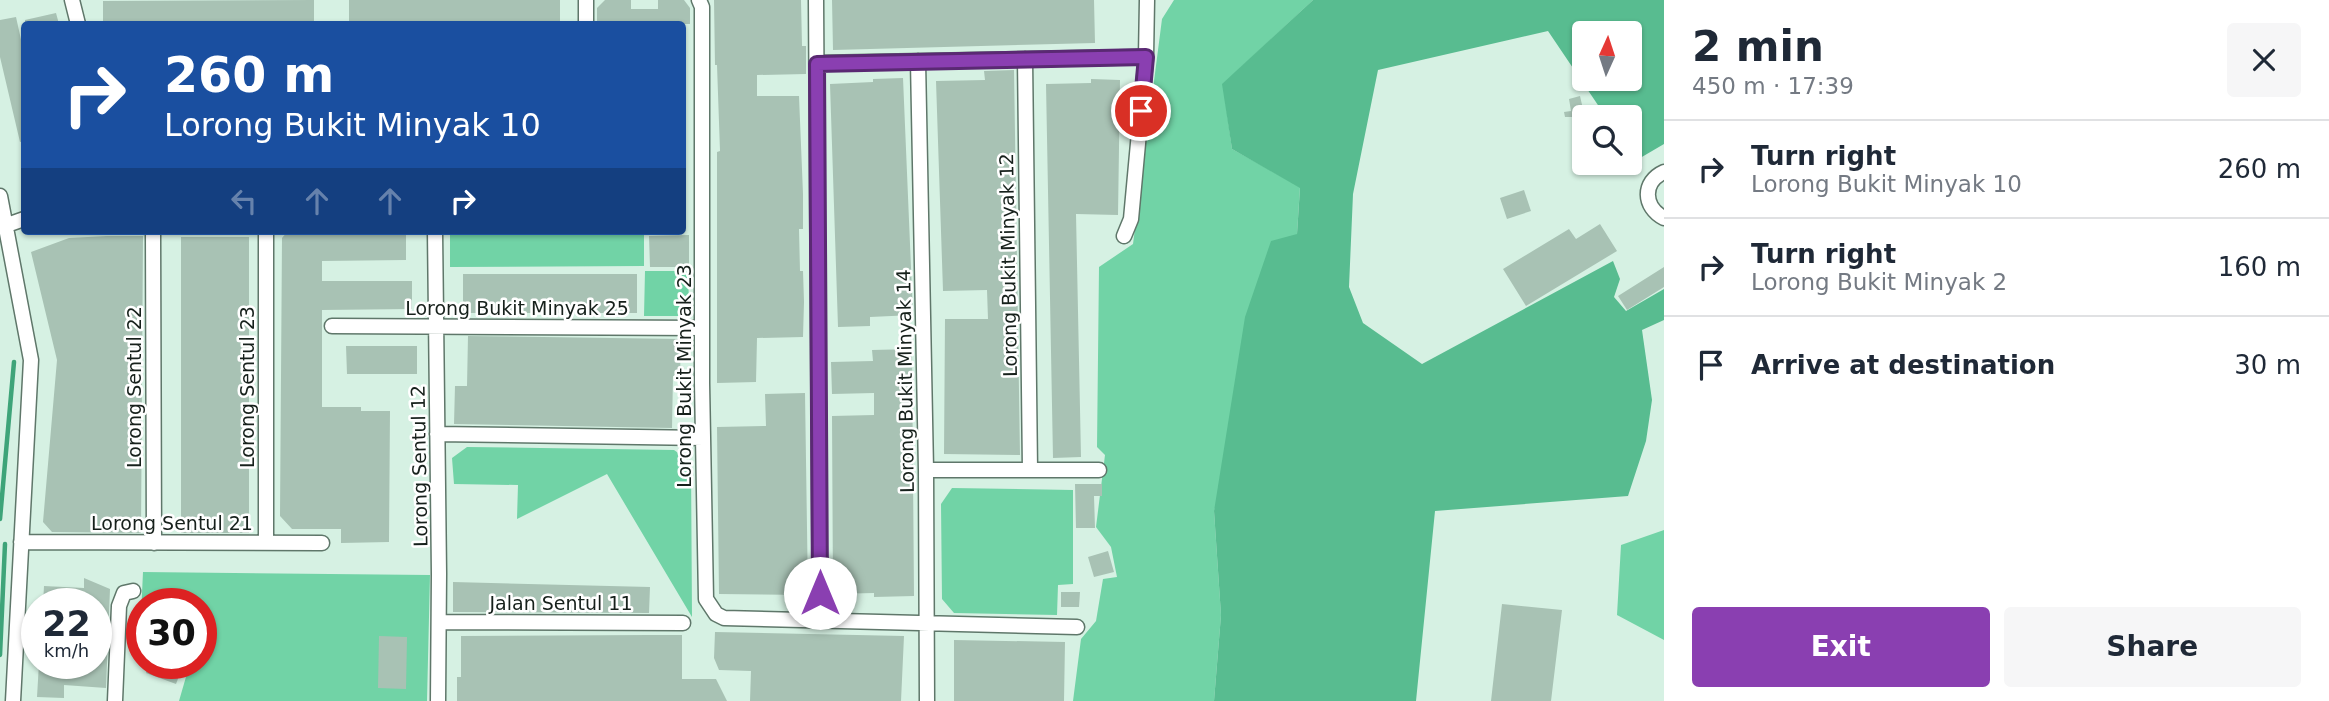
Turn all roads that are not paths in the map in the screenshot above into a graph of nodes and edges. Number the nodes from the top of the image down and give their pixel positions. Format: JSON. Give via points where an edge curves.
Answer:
{"nodes":[{"id":1,"x":72,"y":0,"type":"edge"},
{"id":2,"x":586,"y":0,"type":"edge"},
{"id":3,"x":699,"y":0,"type":"edge"},
{"id":4,"x":816,"y":0,"type":"edge"},
{"id":5,"x":1147,"y":0,"type":"edge"},
{"id":6,"x":77,"y":21,"type":"edge"},
{"id":7,"x":586,"y":21,"type":"edge"},
{"id":8,"x":1146,"y":57,"type":"junction"},
{"id":9,"x":1024,"y":59,"type":"junction"},
{"id":10,"x":918,"y":61,"type":"junction"},
{"id":11,"x":817,"y":64,"type":"junction"},
{"id":12,"x":1664,"y":172,"type":"edge"},
{"id":13,"x":0,"y":196,"type":"edge"},
{"id":14,"x":1664,"y":218,"type":"edge"},
{"id":15,"x":21,"y":220,"type":"edge"},
{"id":16,"x":7,"y":225,"type":"junction"},
{"id":17,"x":153,"y":235,"type":"edge"},
{"id":18,"x":266,"y":235,"type":"edge"},
{"id":19,"x":435,"y":235,"type":"edge"},
{"id":20,"x":1124,"y":236,"type":"dead end"},
{"id":21,"x":332,"y":326,"type":"dead end"},
{"id":22,"x":436,"y":326,"type":"junction"},
{"id":23,"x":702,"y":328,"type":"junction"},
{"id":24,"x":438,"y":434,"type":"junction"},
{"id":25,"x":703,"y":438,"type":"junction"},
{"id":26,"x":926,"y":470,"type":"junction"},
{"id":27,"x":1030,"y":470,"type":"junction"},
{"id":28,"x":1099,"y":470,"type":"dead end"},
{"id":29,"x":21,"y":542,"type":"junction"},
{"id":30,"x":154,"y":542,"type":"junction"},
{"id":31,"x":266,"y":543,"type":"junction"},
{"id":32,"x":322,"y":544,"type":"dead end"},
{"id":33,"x":126,"y":593,"type":"edge"},
{"id":34,"x":820,"y":621,"type":"junction"},
{"id":35,"x":439,"y":622,"type":"junction"},
{"id":36,"x":683,"y":623,"type":"dead end"},
{"id":37,"x":927,"y":623,"type":"junction"},
{"id":38,"x":1077,"y":628,"type":"dead end"},
{"id":39,"x":13,"y":701,"type":"edge"},
{"id":40,"x":115,"y":701,"type":"edge"},
{"id":41,"x":438,"y":701,"type":"edge"},
{"id":42,"x":927,"y":701,"type":"edge"}],
"edges":[{"from":1,"to":6,"type":"street"},
{"from":2,"to":7,"type":"street"},
{"from":3,"to":23,"type":"street","name":"Lorong Bukit Minyak 23"},
{"from":4,"to":11,"type":"street"},
{"from":5,"to":8,"type":"street"},
{"from":8,"to":9,"type":"street"},
{"from":8,"to":20,"type":"street","via":[[1131,219]]},
{"from":9,"to":10,"type":"street"},
{"from":9,"to":27,"type":"street","name":"Lorong Bukit Minyak 12"},
{"from":10,"to":11,"type":"street"},
{"from":10,"to":26,"type":"street","name":"Lorong Bukit Minyak 14"},
{"from":11,"to":34,"type":"street"},
{"from":12,"to":14,"type":"street","via":[[1654,178],[1647,193],[1651,208]]},
{"from":13,"to":16,"type":"street"},
{"from":15,"to":16,"type":"street"},
{"from":16,"to":29,"type":"street","via":[[31,360]]},
{"from":17,"to":30,"type":"street","name":"Lorong Sentul 22"},
{"from":18,"to":31,"type":"street","name":"Lorong Sentul 23"},
{"from":19,"to":22,"type":"street","name":"Lorong Sentul 12"},
{"from":21,"to":22,"type":"street","name":"Lorong Bukit Minyak 25"},
{"from":22,"to":23,"type":"street","name":"Lorong Bukit Minyak 25"},
{"from":22,"to":24,"type":"street","name":"Lorong Sentul 12"},
{"from":23,"to":25,"type":"street","name":"Lorong Bukit Minyak 23"},
{"from":24,"to":25,"type":"street"},
{"from":24,"to":35,"type":"street","name":"Lorong Sentul 12"},
{"from":25,"to":34,"type":"street","name":"Lorong Bukit Minyak 23","via":[[706,599],[724,618]]},
{"from":26,"to":27,"type":"street"},
{"from":26,"to":37,"type":"street","name":"Lorong Bukit Minyak 14"},
{"from":27,"to":28,"type":"street"},
{"from":29,"to":30,"type":"street","name":"Lorong Sentul 21"},
{"from":29,"to":39,"type":"street"},
{"from":30,"to":31,"type":"street","name":"Lorong Sentul 21"},
{"from":31,"to":32,"type":"street","name":"Lorong Sentul 21"},
{"from":33,"to":40,"type":"street","via":[[119,606]]},
{"from":34,"to":37,"type":"street"},
{"from":35,"to":36,"type":"street","name":"Jalan Sentul 11"},
{"from":35,"to":41,"type":"street","name":"Lorong Sentul 12"},
{"from":37,"to":38,"type":"street"},
{"from":37,"to":42,"type":"street","name":"Lorong Bukit Minyak 14"}]}
